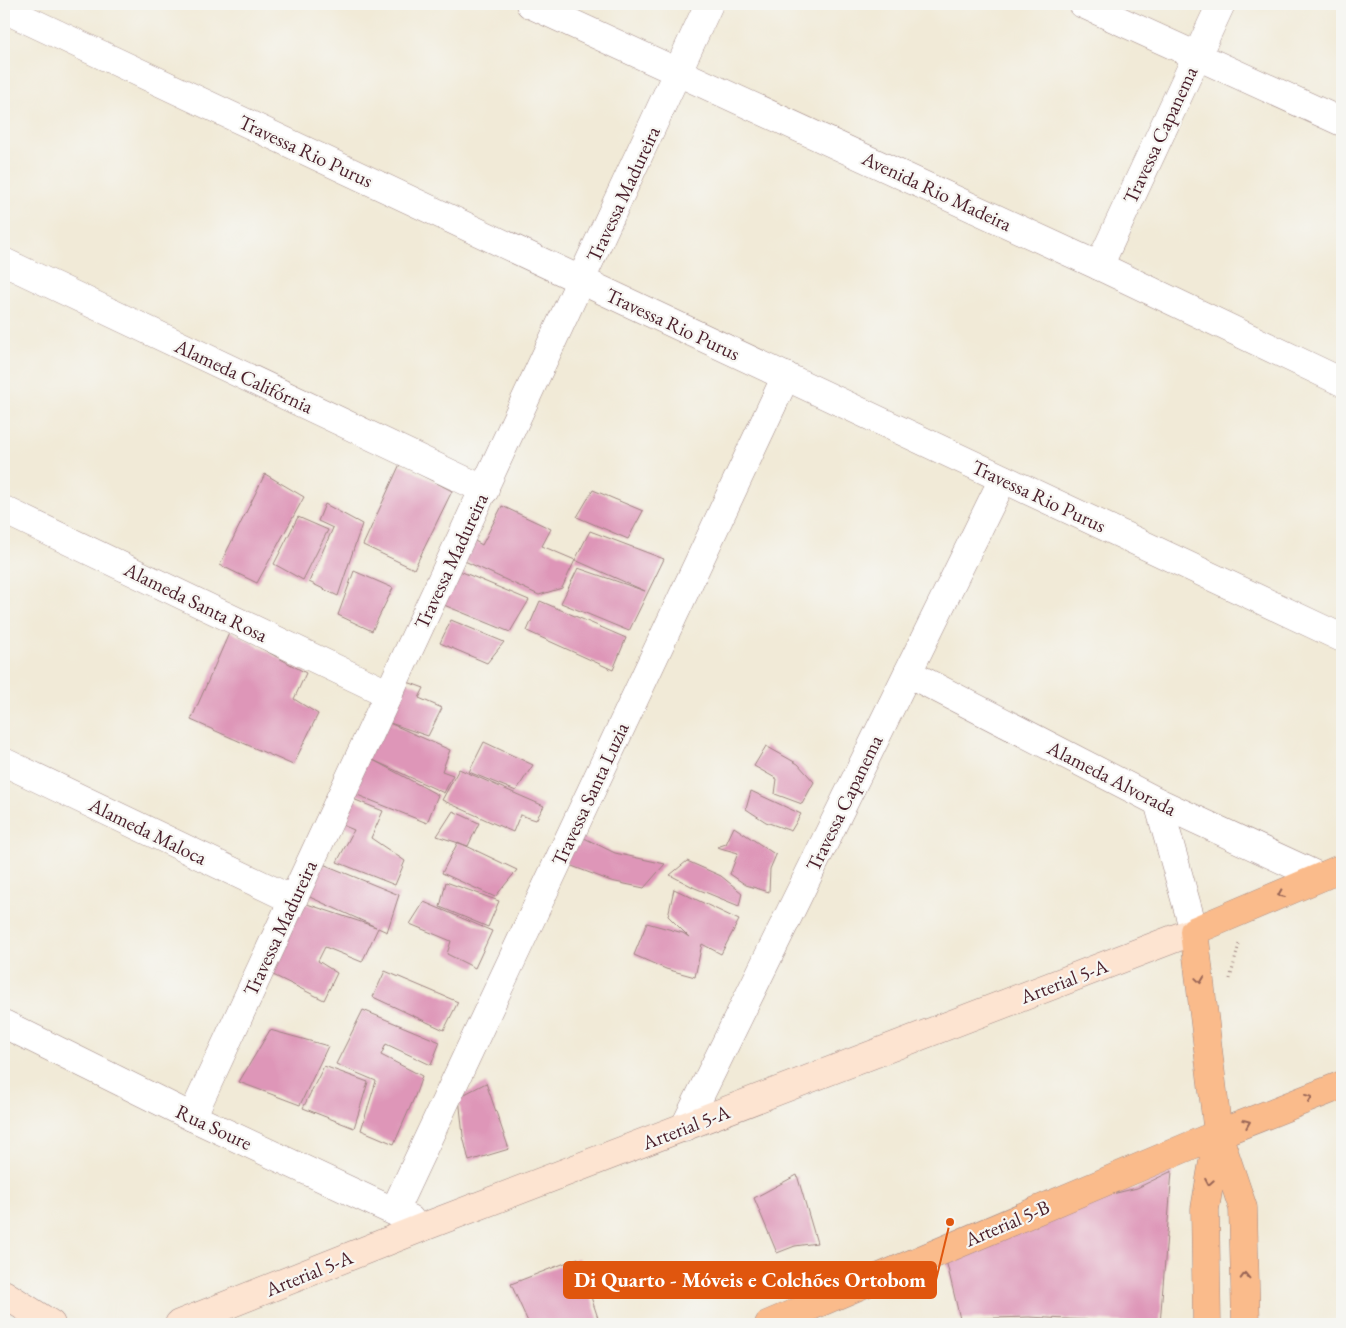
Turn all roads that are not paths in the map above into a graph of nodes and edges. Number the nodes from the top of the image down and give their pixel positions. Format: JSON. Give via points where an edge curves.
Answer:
{"nodes":[{"id":1,"x":530,"y":4,"type":"edge"},
{"id":2,"x":709,"y":4,"type":"edge"},
{"id":3,"x":1084,"y":4,"type":"edge"},
{"id":4,"x":1221,"y":4,"type":"edge"},
{"id":5,"x":4,"y":9,"type":"edge"},
{"id":6,"x":1197,"y":56,"type":"junction"},
{"id":7,"x":679,"y":72,"type":"junction"},
{"id":8,"x":1342,"y":122,"type":"edge"},
{"id":9,"x":4,"y":262,"type":"edge"},
{"id":10,"x":1099,"y":266,"type":"junction"},
{"id":11,"x":582,"y":281,"type":"junction"},
{"id":12,"x":786,"y":376,"type":"junction"},
{"id":13,"x":1342,"y":382,"type":"edge"},
{"id":14,"x":1003,"y":479,"type":"junction"},
{"id":15,"x":485,"y":490,"type":"junction"},
{"id":16,"x":4,"y":510,"type":"edge"},
{"id":17,"x":1342,"y":638,"type":"edge"},
{"id":18,"x":908,"y":673,"type":"junction"},
{"id":19,"x":389,"y":694,"type":"junction"},
{"id":20,"x":4,"y":762,"type":"edge"},
{"id":21,"x":1158,"y":802,"type":"junction"},
{"id":22,"x":1331,"y":872,"type":"edge"},
{"id":23,"x":293,"y":900,"type":"junction"},
{"id":24,"x":1194,"y":931,"type":"junction"},
{"id":25,"x":4,"y":1024,"type":"edge"},
{"id":26,"x":1342,"y":1085,"type":"edge"},
{"id":27,"x":192,"y":1117,"type":"junction"},
{"id":28,"x":684,"y":1128,"type":"junction"},
{"id":29,"x":1218,"y":1134,"type":"junction"},
{"id":30,"x":394,"y":1211,"type":"junction"},
{"id":31,"x":426,"y":1226,"type":"junction"},
{"id":32,"x":4,"y":1294,"type":"edge"},
{"id":33,"x":51,"y":1324,"type":"edge"},
{"id":34,"x":180,"y":1324,"type":"edge"},
{"id":35,"x":768,"y":1324,"type":"edge"},
{"id":36,"x":1207,"y":1324,"type":"edge"},
{"id":37,"x":1246,"y":1324,"type":"edge"}],
"edges":[{"from":1,"to":7,"type":"street","name":"Avenida Rio Madeira"},
{"from":2,"to":7,"type":"street","name":"Travessa Madureira"},
{"from":3,"to":6,"type":"street"},
{"from":4,"to":6,"type":"street","name":"Travessa Capanema"},
{"from":5,"to":11,"type":"street","name":"Travessa Rio Purus"},
{"from":6,"to":8,"type":"street"},
{"from":6,"to":10,"type":"street","name":"Travessa Capanema"},
{"from":7,"to":10,"type":"street","name":"Avenida Rio Madeira"},
{"from":7,"to":11,"type":"street","name":"Travessa Madureira"},
{"from":9,"to":15,"type":"street","name":"Alameda Califórnia"},
{"from":10,"to":13,"type":"street","name":"Avenida Rio Madeira"},
{"from":11,"to":12,"type":"street","name":"Travessa Rio Purus"},
{"from":11,"to":15,"type":"street","name":"Travessa Madureira"},
{"from":12,"to":14,"type":"street","name":"Travessa Rio Purus"},
{"from":12,"to":30,"type":"street","name":"Travessa Santa Luzia"},
{"from":14,"to":17,"type":"street","name":"Travessa Rio Purus"},
{"from":14,"to":18,"type":"street","name":"Travessa Capanema"},
{"from":15,"to":19,"type":"street","name":"Travessa Madureira"},
{"from":16,"to":19,"type":"street","name":"Alameda Santa Rosa"},
{"from":18,"to":21,"type":"street","name":"Alameda Alvorada"},
{"from":18,"to":28,"type":"street","name":"Travessa Capanema"},
{"from":19,"to":23,"type":"street","name":"Travessa Madureira"},
{"from":20,"to":23,"type":"street","name":"Alameda Maloca"},
{"from":21,"to":22,"type":"street","name":"Alameda Alvorada"},
{"from":21,"to":24,"type":"street"},
{"from":22,"to":24,"type":"main road","one_way":true},
{"from":23,"to":27,"type":"street","name":"Travessa Madureira"},
{"from":24,"to":28,"type":"street","name":"Arterial 5-A"},
{"from":24,"to":29,"type":"main road","one_way":true},
{"from":25,"to":27,"type":"street","name":"Rua Soure"},
{"from":29,"to":26,"type":"main road","name":"Arterial 5-B","one_way":true},
{"from":27,"to":30,"type":"street","name":"Rua Soure"},
{"from":28,"to":31,"type":"street","name":"Arterial 5-A"},
{"from":29,"to":35,"type":"main road","name":"Arterial 5-B"},
{"from":29,"to":36,"type":"main road","one_way":true,"via":[[1205,1209]]},
{"from":37,"to":29,"type":"main road","one_way":true,"via":[[1243,1208]]},
{"from":30,"to":31,"type":"street","name":"Rua Soure"},
{"from":31,"to":34,"type":"street","name":"Arterial 5-A"},
{"from":32,"to":33,"type":"street"}]}
